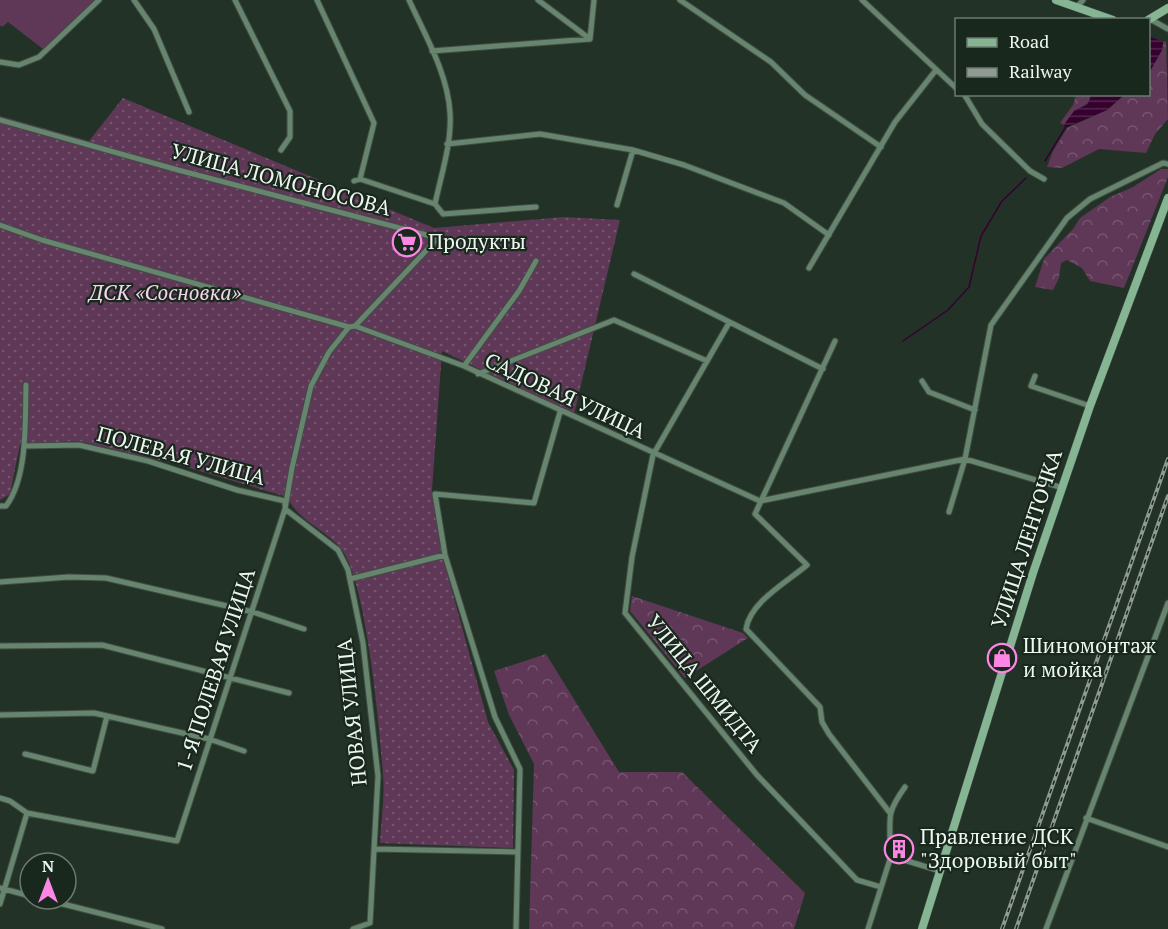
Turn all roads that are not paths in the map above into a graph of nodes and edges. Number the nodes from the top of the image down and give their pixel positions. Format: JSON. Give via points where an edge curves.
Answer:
{"nodes":[{"id":1,"x":99,"y":0,"type":"edge"},
{"id":2,"x":134,"y":0,"type":"edge"},
{"id":3,"x":235,"y":0,"type":"edge"},
{"id":4,"x":317,"y":0,"type":"edge"},
{"id":5,"x":409,"y":0,"type":"edge"},
{"id":6,"x":538,"y":0,"type":"edge"},
{"id":7,"x":594,"y":0,"type":"edge"},
{"id":8,"x":680,"y":0,"type":"edge"},
{"id":9,"x":862,"y":0,"type":"edge"},
{"id":10,"x":1056,"y":0,"type":"edge"},
{"id":11,"x":1083,"y":0,"type":"edge"},
{"id":12,"x":1076,"y":8,"type":"junction"},
{"id":13,"x":1168,"y":8,"type":"edge"},
{"id":14,"x":1107,"y":18,"type":"edge"},
{"id":15,"x":1150,"y":18,"type":"edge"},
{"id":16,"x":1150,"y":20,"type":"edge"},
{"id":17,"x":1168,"y":29,"type":"edge"},
{"id":18,"x":590,"y":39,"type":"junction"},
{"id":19,"x":432,"y":51,"type":"junction"},
{"id":20,"x":0,"y":62,"type":"edge"},
{"id":21,"x":936,"y":70,"type":"junction"},
{"id":22,"x":955,"y":86,"type":"edge"},
{"id":23,"x":965,"y":96,"type":"edge"},
{"id":24,"x":189,"y":112,"type":"dead end"},
{"id":25,"x":0,"y":120,"type":"edge"},
{"id":26,"x":447,"y":144,"type":"junction"},
{"id":27,"x":881,"y":147,"type":"junction"},
{"id":28,"x":281,"y":150,"type":"dead end"},
{"id":29,"x":633,"y":150,"type":"junction"},
{"id":30,"x":1168,"y":164,"type":"edge"},
{"id":31,"x":1044,"y":179,"type":"dead end"},
{"id":32,"x":1168,"y":198,"type":"edge"},
{"id":33,"x":435,"y":204,"type":"junction"},
{"id":34,"x":617,"y":205,"type":"dead end"},
{"id":35,"x":536,"y":207,"type":"dead end"},
{"id":36,"x":0,"y":225,"type":"edge"},
{"id":37,"x":829,"y":235,"type":"junction"},
{"id":38,"x":536,"y":261,"type":"dead end"},
{"id":39,"x":809,"y":268,"type":"dead end"},
{"id":40,"x":634,"y":274,"type":"dead end"},
{"id":41,"x":729,"y":323,"type":"junction"},
{"id":42,"x":352,"y":326,"type":"junction"},
{"id":43,"x":835,"y":341,"type":"dead end"},
{"id":44,"x":707,"y":361,"type":"junction"},
{"id":45,"x":464,"y":366,"type":"junction"},
{"id":46,"x":823,"y":369,"type":"junction"},
{"id":47,"x":478,"y":374,"type":"junction"},
{"id":48,"x":1035,"y":376,"type":"dead end"},
{"id":49,"x":922,"y":381,"type":"dead end"},
{"id":50,"x":26,"y":385,"type":"dead end"},
{"id":51,"x":1090,"y":406,"type":"junction"},
{"id":52,"x":975,"y":410,"type":"junction"},
{"id":53,"x":560,"y":412,"type":"junction"},
{"id":54,"x":24,"y":446,"type":"junction"},
{"id":55,"x":653,"y":455,"type":"junction"},
{"id":56,"x":965,"y":459,"type":"junction"},
{"id":57,"x":1063,"y":488,"type":"junction"},
{"id":58,"x":760,"y":501,"type":"junction"},
{"id":59,"x":0,"y":506,"type":"edge"},
{"id":60,"x":285,"y":509,"type":"junction"},
{"id":61,"x":949,"y":512,"type":"dead end"},
{"id":62,"x":446,"y":555,"type":"junction"},
{"id":63,"x":350,"y":579,"type":"junction"},
{"id":64,"x":0,"y":582,"type":"edge"},
{"id":65,"x":1168,"y":603,"type":"edge"},
{"id":66,"x":253,"y":612,"type":"junction"},
{"id":67,"x":304,"y":629,"type":"dead end"},
{"id":68,"x":0,"y":646,"type":"edge"},
{"id":69,"x":233,"y":677,"type":"junction"},
{"id":70,"x":289,"y":693,"type":"dead end"},
{"id":71,"x":0,"y":715,"type":"edge"},
{"id":72,"x":107,"y":716,"type":"junction"},
{"id":73,"x":209,"y":739,"type":"junction"},
{"id":74,"x":244,"y":751,"type":"dead end"},
{"id":75,"x":25,"y":754,"type":"dead end"},
{"id":76,"x":905,"y":787,"type":"dead end"},
{"id":77,"x":0,"y":798,"type":"edge"},
{"id":78,"x":27,"y":813,"type":"junction"},
{"id":79,"x":891,"y":813,"type":"junction"},
{"id":80,"x":1086,"y":818,"type":"junction"},
{"id":81,"x":1168,"y":847,"type":"edge"},
{"id":82,"x":374,"y":849,"type":"junction"},
{"id":83,"x":518,"y":852,"type":"junction"},
{"id":84,"x":891,"y":856,"type":"junction"},
{"id":85,"x":940,"y":871,"type":"junction"},
{"id":86,"x":881,"y":887,"type":"junction"},
{"id":87,"x":2,"y":889,"type":"edge"},
{"id":88,"x":18,"y":893,"type":"edge"},
{"id":89,"x":0,"y":904,"type":"edge"},
{"id":90,"x":78,"y":908,"type":"edge"},
{"id":91,"x":135,"y":922,"type":"junction"},
{"id":92,"x":133,"y":929,"type":"edge"},
{"id":93,"x":162,"y":929,"type":"edge"},
{"id":94,"x":353,"y":929,"type":"edge"},
{"id":95,"x":516,"y":929,"type":"edge"},
{"id":96,"x":867,"y":929,"type":"edge"},
{"id":97,"x":922,"y":929,"type":"edge"},
{"id":98,"x":1046,"y":929,"type":"edge"}],
"edges":[{"from":1,"to":20,"type":"street","via":[[39,57],[19,65]]},
{"from":2,"to":24,"type":"street","via":[[154,29]]},
{"from":3,"to":28,"type":"street","via":[[290,111],[290,137]]},
{"from":4,"to":33,"type":"street","via":[[374,123],[357,180]]},
{"from":5,"to":19,"type":"street"},
{"from":6,"to":18,"type":"street"},
{"from":7,"to":18,"type":"street"},
{"from":8,"to":27,"type":"street","via":[[771,62],[805,95]]},
{"from":9,"to":21,"type":"street"},
{"from":10,"to":12,"type":"main road"},
{"from":11,"to":12,"type":"street"},
{"from":12,"to":14,"type":"main road"},
{"from":13,"to":15,"type":"main road"},
{"from":16,"to":17,"type":"street"},
{"from":18,"to":19,"type":"street"},
{"from":19,"to":26,"type":"street","via":[[451,114]]},
{"from":21,"to":22,"type":"street"},
{"from":21,"to":27,"type":"street","via":[[895,122]]},
{"from":23,"to":31,"type":"street","via":[[982,124],[1030,171]]},
{"from":25,"to":42,"type":"street","name":"УЛИЦА ЛОМОНОСОВА","via":[[438,238]]},
{"from":26,"to":29,"type":"street","via":[[540,134]]},
{"from":26,"to":33,"type":"street"},
{"from":27,"to":37,"type":"street"},
{"from":29,"to":34,"type":"street"},
{"from":29,"to":37,"type":"street","via":[[784,203]]},
{"from":30,"to":52,"type":"street","via":[[1090,199],[1067,218],[991,325]]},
{"from":32,"to":51,"type":"main road","name":"УЛИЦА ЛЕНТОЧКА"},
{"from":33,"to":35,"type":"street","via":[[442,214]]},
{"from":36,"to":42,"type":"street","name":"САДОВАЯ УЛИЦА"},
{"from":37,"to":39,"type":"street"},
{"from":38,"to":45,"type":"street"},
{"from":40,"to":41,"type":"street"},
{"from":41,"to":44,"type":"street","name":"УЛИЦА ШМИДТА"},
{"from":41,"to":46,"type":"street"},
{"from":42,"to":45,"type":"street","name":"САДОВАЯ УЛИЦА"},
{"from":42,"to":60,"type":"street","name":"1-Я ПОЛЕВАЯ УЛИЦА","via":[[329,352],[311,386]]},
{"from":43,"to":46,"type":"street"},
{"from":44,"to":47,"type":"street","via":[[614,320]]},
{"from":44,"to":55,"type":"street","name":"УЛИЦА ШМИДТА"},
{"from":45,"to":47,"type":"street","name":"САДОВАЯ УЛИЦА"},
{"from":46,"to":58,"type":"street"},
{"from":47,"to":53,"type":"street","name":"САДОВАЯ УЛИЦА"},
{"from":48,"to":51,"type":"street","via":[[1031,386]]},
{"from":49,"to":52,"type":"street","via":[[929,392]]},
{"from":50,"to":54,"type":"street"},
{"from":51,"to":57,"type":"main road","name":"УЛИЦА ЛЕНТОЧКА"},
{"from":52,"to":56,"type":"street"},
{"from":53,"to":55,"type":"street","name":"САДОВАЯ УЛИЦА"},
{"from":53,"to":62,"type":"street","via":[[534,503],[435,494]]},
{"from":54,"to":59,"type":"street","via":[[14,497],[6,506]]},
{"from":54,"to":60,"type":"street","name":"ПОЛЕВАЯ УЛИЦА","via":[[79,445],[148,460],[237,490],[285,501]]},
{"from":55,"to":58,"type":"street","name":"САДОВАЯ УЛИЦА"},
{"from":55,"to":86,"type":"street","name":"УЛИЦА ШМИДТА","via":[[625,613],[757,775],[857,880]]},
{"from":56,"to":57,"type":"street"},
{"from":56,"to":58,"type":"street"},
{"from":56,"to":61,"type":"street"},
{"from":57,"to":85,"type":"main road","name":"УЛИЦА ЛЕНТОЧКА"},
{"from":58,"to":79,"type":"street","via":[[755,514],[807,565],[758,606],[748,617],[746,629],[819,707],[829,734]]},
{"from":60,"to":63,"type":"street","name":"НОВАЯ УЛИЦА","via":[[338,550]]},
{"from":60,"to":66,"type":"street","name":"1-Я ПОЛЕВАЯ УЛИЦА"},
{"from":62,"to":63,"type":"street"},
{"from":62,"to":83,"type":"street","via":[[495,717],[520,769]]},
{"from":63,"to":82,"type":"street","name":"НОВАЯ УЛИЦА","via":[[363,643],[378,776]]},
{"from":64,"to":66,"type":"street","via":[[105,578]]},
{"from":65,"to":80,"type":"street"},
{"from":66,"to":67,"type":"street"},
{"from":66,"to":69,"type":"street","name":"1-Я ПОЛЕВАЯ УЛИЦА"},
{"from":68,"to":69,"type":"street","via":[[102,645]]},
{"from":69,"to":70,"type":"street"},
{"from":69,"to":73,"type":"street","name":"1-Я ПОЛЕВАЯ УЛИЦА"},
{"from":71,"to":72,"type":"street"},
{"from":72,"to":73,"type":"street"},
{"from":72,"to":75,"type":"street","via":[[93,771]]},
{"from":73,"to":74,"type":"street"},
{"from":73,"to":78,"type":"street","name":"1-Я ПОЛЕВАЯ УЛИЦА","via":[[177,841]]},
{"from":76,"to":79,"type":"street"},
{"from":77,"to":78,"type":"street"},
{"from":78,"to":87,"type":"street"},
{"from":79,"to":84,"type":"street"},
{"from":80,"to":81,"type":"street"},
{"from":80,"to":98,"type":"street"},
{"from":82,"to":83,"type":"street"},
{"from":82,"to":94,"type":"street","name":"НОВАЯ УЛИЦА","via":[[370,923]]},
{"from":83,"to":95,"type":"street"},
{"from":84,"to":85,"type":"street"},
{"from":84,"to":86,"type":"street"},
{"from":85,"to":97,"type":"main road","name":"УЛИЦА ЛЕНТОЧКА"},
{"from":86,"to":96,"type":"street"},
{"from":87,"to":88,"type":"street"},
{"from":87,"to":89,"type":"street"},
{"from":90,"to":91,"type":"street"},
{"from":91,"to":92,"type":"street"},
{"from":91,"to":93,"type":"street"}]}
